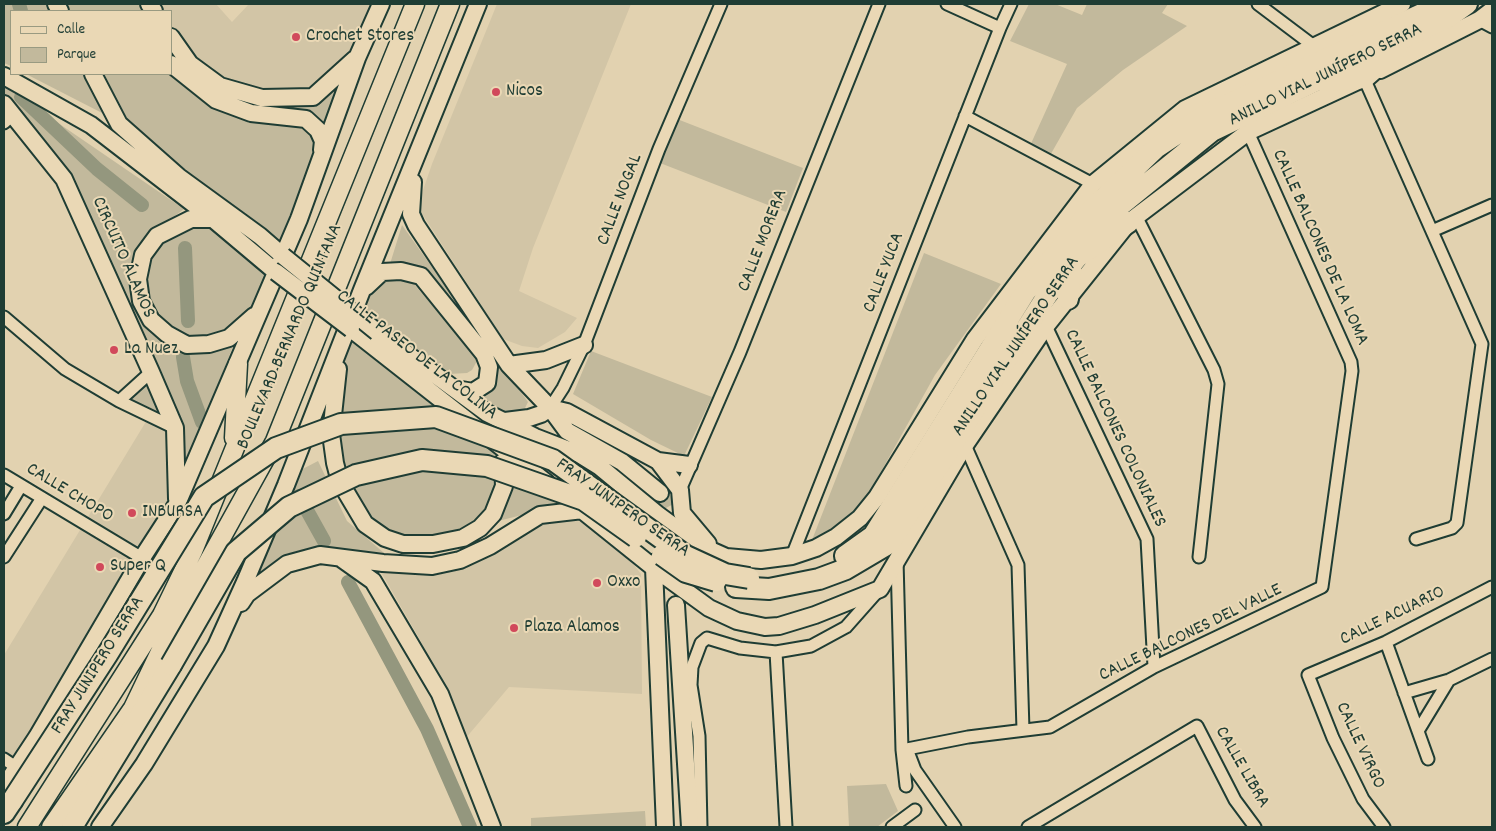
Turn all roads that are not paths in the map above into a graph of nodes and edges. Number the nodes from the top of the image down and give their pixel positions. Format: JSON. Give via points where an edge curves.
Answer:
{"nodes":[{"id":1,"x":381,"y":4,"type":"edge"},
{"id":2,"x":415,"y":4,"type":"edge"},
{"id":3,"x":450,"y":4,"type":"edge"},
{"id":4,"x":478,"y":4,"type":"edge"},
{"id":5,"x":720,"y":4,"type":"edge"},
{"id":6,"x":879,"y":4,"type":"edge"},
{"id":7,"x":947,"y":4,"type":"edge"},
{"id":8,"x":1011,"y":4,"type":"edge"},
{"id":9,"x":1258,"y":4,"type":"edge"},
{"id":10,"x":1402,"y":4,"type":"edge"},
{"id":11,"x":1443,"y":4,"type":"edge"},
{"id":12,"x":1467,"y":4,"type":"edge"},
{"id":13,"x":1488,"y":19,"type":"edge"},
{"id":14,"x":1000,"y":28,"type":"junction"},
{"id":15,"x":1413,"y":34,"type":"junction"},
{"id":16,"x":172,"y":38,"type":"edge"},
{"id":17,"x":1314,"y":47,"type":"junction"},
{"id":18,"x":357,"y":58,"type":"junction"},
{"id":19,"x":172,"y":65,"type":"edge"},
{"id":20,"x":4,"y":76,"type":"edge"},
{"id":21,"x":96,"y":76,"type":"edge"},
{"id":22,"x":1364,"y":78,"type":"junction"},
{"id":23,"x":1315,"y":81,"type":"junction"},
{"id":24,"x":7,"y":114,"type":"edge"},
{"id":25,"x":965,"y":116,"type":"junction"},
{"id":26,"x":1248,"y":132,"type":"junction"},
{"id":27,"x":320,"y":159,"type":"junction"},
{"id":28,"x":416,"y":159,"type":"junction"},
{"id":29,"x":1093,"y":184,"type":"junction"},
{"id":30,"x":1492,"y":205,"type":"edge"},
{"id":31,"x":213,"y":219,"type":"junction"},
{"id":32,"x":1133,"y":219,"type":"junction"},
{"id":33,"x":1432,"y":231,"type":"junction"},
{"id":34,"x":1072,"y":261,"type":"junction"},
{"id":35,"x":362,"y":290,"type":"junction"},
{"id":36,"x":1068,"y":299,"type":"junction"},
{"id":37,"x":262,"y":306,"type":"junction"},
{"id":38,"x":4,"y":317,"type":"edge"},
{"id":39,"x":1046,"y":326,"type":"junction"},
{"id":40,"x":372,"y":337,"type":"junction"},
{"id":41,"x":342,"y":345,"type":"junction"},
{"id":42,"x":584,"y":345,"type":"junction"},
{"id":43,"x":238,"y":364,"type":"junction"},
{"id":44,"x":509,"y":365,"type":"junction"},
{"id":45,"x":151,"y":372,"type":"junction"},
{"id":46,"x":454,"y":388,"type":"junction"},
{"id":47,"x":118,"y":400,"type":"junction"},
{"id":48,"x":550,"y":408,"type":"junction"},
{"id":49,"x":504,"y":421,"type":"junction"},
{"id":50,"x":175,"y":428,"type":"junction"},
{"id":51,"x":567,"y":432,"type":"junction"},
{"id":52,"x":965,"y":445,"type":"junction"},
{"id":53,"x":500,"y":448,"type":"junction"},
{"id":54,"x":233,"y":451,"type":"junction"},
{"id":55,"x":658,"y":461,"type":"junction"},
{"id":56,"x":690,"y":465,"type":"junction"},
{"id":57,"x":4,"y":475,"type":"edge"},
{"id":58,"x":22,"y":486,"type":"junction"},
{"id":59,"x":680,"y":490,"type":"junction"},
{"id":60,"x":660,"y":493,"type":"tunnel mouth"},
{"id":61,"x":42,"y":498,"type":"junction"},
{"id":62,"x":177,"y":504,"type":"junction"},
{"id":63,"x":583,"y":510,"type":"junction"},
{"id":64,"x":4,"y":514,"type":"edge"},
{"id":65,"x":668,"y":522,"type":"junction"},
{"id":66,"x":1416,"y":538,"type":"dead end"},
{"id":67,"x":338,"y":556,"type":"junction"},
{"id":68,"x":792,"y":556,"type":"junction"},
{"id":69,"x":4,"y":557,"type":"edge"},
{"id":70,"x":726,"y":557,"type":"junction"},
{"id":71,"x":1199,"y":557,"type":"dead end"},
{"id":72,"x":142,"y":558,"type":"junction"},
{"id":73,"x":897,"y":558,"type":"junction"},
{"id":74,"x":654,"y":568,"type":"junction"},
{"id":75,"x":742,"y":583,"type":"junction"},
{"id":76,"x":1322,"y":587,"type":"joint"},
{"id":77,"x":1492,"y":587,"type":"edge"},
{"id":78,"x":880,"y":589,"type":"junction"},
{"id":79,"x":676,"y":605,"type":"dead end"},
{"id":80,"x":709,"y":608,"type":"junction"},
{"id":81,"x":1386,"y":642,"type":"junction"},
{"id":82,"x":216,"y":646,"type":"junction"},
{"id":83,"x":776,"y":652,"type":"junction"},
{"id":84,"x":1492,"y":658,"type":"edge"},
{"id":85,"x":1154,"y":667,"type":"junction"},
{"id":86,"x":1308,"y":675,"type":"joint"},
{"id":87,"x":1449,"y":680,"type":"junction"},
{"id":88,"x":1404,"y":693,"type":"junction"},
{"id":89,"x":1023,"y":730,"type":"junction"},
{"id":90,"x":1418,"y":731,"type":"junction"},
{"id":91,"x":905,"y":749,"type":"junction"},
{"id":92,"x":1428,"y":759,"type":"dead end"},
{"id":93,"x":10,"y":763,"type":"edge"},
{"id":94,"x":906,"y":786,"type":"dead end"},
{"id":95,"x":6,"y":793,"type":"edge"},
{"id":96,"x":916,"y":810,"type":"dead end"},
{"id":97,"x":27,"y":827,"type":"edge"},
{"id":98,"x":51,"y":827,"type":"edge"},
{"id":99,"x":72,"y":827,"type":"edge"},
{"id":100,"x":100,"y":827,"type":"edge"},
{"id":101,"x":492,"y":827,"type":"edge"},
{"id":102,"x":665,"y":827,"type":"edge"},
{"id":103,"x":690,"y":827,"type":"edge"},
{"id":104,"x":701,"y":827,"type":"edge"},
{"id":105,"x":786,"y":827,"type":"edge"},
{"id":106,"x":892,"y":827,"type":"edge"},
{"id":107,"x":955,"y":827,"type":"edge"},
{"id":108,"x":1028,"y":827,"type":"edge"},
{"id":109,"x":1255,"y":827,"type":"edge"},
{"id":110,"x":1384,"y":827,"type":"edge"}],
"edges":[{"from":1,"to":18,"type":"street","name":"BOULEVARD BERNARDO QUINTANA"},
{"from":2,"to":54,"type":"main road","name":"BOULEVARD BERNARDO QUINTANA"},
{"from":3,"to":98,"type":"main road","name":"BOULEVARD BERNARDO QUINTANA","via":[[275,441],[172,627],[133,708]]},
{"from":4,"to":28,"type":"street"},
{"from":5,"to":42,"type":"street","name":"CALLE NOGAL","via":[[659,149]]},
{"from":6,"to":56,"type":"street","name":"CALLE MORERA","via":[[740,352]]},
{"from":7,"to":14,"type":"street"},
{"from":8,"to":14,"type":"street","name":"CALLE YUCA"},
{"from":9,"to":17,"type":"street"},
{"from":10,"to":17,"type":"street"},
{"from":11,"to":75,"type":"highway","name":"ANILLO VIAL JUNÍPERO SERRA","via":[[1207,114],[1156,148],[1090,212],[1026,291],[872,536],[838,560],[801,572]]},
{"from":12,"to":15,"type":"highway","name":"ANILLO VIAL JUNÍPERO SERRA","via":[[1449,17]]},
{"from":13,"to":22,"type":"street"},
{"from":14,"to":25,"type":"street","name":"CALLE YUCA"},
{"from":15,"to":22,"type":"highway"},
{"from":15,"to":23,"type":"highway","name":"ANILLO VIAL JUNÍPERO SERRA"},
{"from":16,"to":18,"type":"street","via":[[190,64],[220,86],[262,98],[313,96]]},
{"from":17,"to":29,"type":"street","via":[[1185,109]]},
{"from":18,"to":27,"type":"street","name":"BOULEVARD BERNARDO QUINTANA"},
{"from":19,"to":27,"type":"street","via":[[216,100],[251,113],[306,119],[318,130],[323,141]]},
{"from":20,"to":31,"type":"street","name":"CALLE PASEO DE LA COLINA","via":[[91,126]]},
{"from":21,"to":40,"type":"street","name":"CALLE PASEO DE LA COLINA","bridge":true,"via":[[119,124],[179,177],[278,252]]},
{"from":22,"to":23,"type":"highway"},
{"from":22,"to":26,"type":"street"},
{"from":22,"to":33,"type":"street"},
{"from":23,"to":34,"type":"highway","name":"ANILLO VIAL JUNÍPERO SERRA","via":[[1212,131],[1116,209]]},
{"from":24,"to":45,"type":"street","name":"CIRCUITO ÁLAMOS","via":[[64,179]]},
{"from":25,"to":29,"type":"street"},
{"from":25,"to":68,"type":"street","name":"CALLE YUCA"},
{"from":26,"to":32,"type":"street"},
{"from":26,"to":76,"type":"street","name":"CALLE BALCONES DE LA LOMA","via":[[1351,362]]},
{"from":27,"to":37,"type":"street","name":"BOULEVARD BERNARDO QUINTANA"},
{"from":28,"to":35,"type":"street"},
{"from":28,"to":44,"type":"street","via":[[411,214]]},
{"from":29,"to":68,"type":"street","via":[[975,339],[877,497],[860,518],[836,537]]},
{"from":30,"to":33,"type":"street"},
{"from":31,"to":37,"type":"street","via":[[192,219],[157,236],[143,255],[138,279],[141,301],[151,320],[167,334],[187,344],[209,344],[229,338],[248,324]]},
{"from":31,"to":40,"type":"street","name":"CALLE PASEO DE LA COLINA","bridge":true,"via":[[272,268]]},
{"from":32,"to":34,"type":"highway"},
{"from":32,"to":36,"type":"street"},
{"from":32,"to":71,"type":"street","via":[[1214,370],[1218,384]]},
{"from":33,"to":66,"type":"street","via":[[1482,344],[1457,523],[1452,528]]},
{"from":34,"to":36,"type":"highway"},
{"from":34,"to":75,"type":"highway","name":"ANILLO VIAL JUNÍPERO SERRA","via":[[890,543],[846,569],[819,579],[769,589]]},
{"from":35,"to":41,"type":"street"},
{"from":35,"to":46,"type":"street","via":[[382,272],[400,271],[421,276],[484,354],[489,367],[487,383],[473,392]]},
{"from":36,"to":39,"type":"street"},
{"from":37,"to":43,"type":"street","name":"BOULEVARD BERNARDO QUINTANA"},
{"from":38,"to":47,"type":"street","via":[[65,369]]},
{"from":39,"to":52,"type":"street"},
{"from":39,"to":85,"type":"street","name":"CALLE BALCONES COLONIALES","via":[[1147,539]]},
{"from":40,"to":46,"type":"street","name":"CALLE PASEO DE LA COLINA"},
{"from":40,"to":53,"type":"street","name":"CALLE PASEO DE LA COLINA"},
{"from":41,"to":53,"type":"street","via":[[331,434],[335,463],[340,482],[364,524],[385,538],[403,544],[433,544],[463,538],[480,528],[493,514],[504,486]]},
{"from":41,"to":82,"type":"street"},
{"from":42,"to":44,"type":"street","via":[[546,360]]},
{"from":42,"to":48,"type":"street","name":"CALLE NOGAL","via":[[564,388]]},
{"from":43,"to":54,"type":"main road"},
{"from":43,"to":62,"type":"street","name":"BOULEVARD BERNARDO QUINTANA"},
{"from":44,"to":48,"type":"street"},
{"from":45,"to":47,"type":"street"},
{"from":45,"to":50,"type":"street","name":"CIRCUITO ÁLAMOS"},
{"from":46,"to":49,"type":"street","name":"CALLE PASEO DE LA COLINA"},
{"from":47,"to":50,"type":"street"},
{"from":48,"to":49,"type":"street","via":[[529,418]]},
{"from":48,"to":51,"type":"street"},
{"from":48,"to":55,"type":"street","via":[[567,412]]},
{"from":49,"to":51,"type":"street"},
{"from":49,"to":65,"type":"street","name":"CALLE PASEO DE LA COLINA","via":[[579,454]]},
{"from":50,"to":62,"type":"street","name":"CIRCUITO ÁLAMOS"},
{"from":51,"to":60,"type":"street","via":[[622,462]]},
{"from":52,"to":73,"type":"street"},
{"from":52,"to":89,"type":"street","via":[[1018,565]]},
{"from":53,"to":63,"type":"street","name":"CALLE PASEO DE LA COLINA"},
{"from":53,"to":65,"type":"street","via":[[530,460],[646,542],[653,540]]},
{"from":54,"to":97,"type":"main road","name":"BOULEVARD BERNARDO QUINTANA","via":[[193,551],[162,615]]},
{"from":55,"to":56,"type":"street"},
{"from":55,"to":59,"type":"street"},
{"from":56,"to":59,"type":"street","name":"CALLE MORERA"},
{"from":57,"to":58,"type":"street","name":"CALLE CHOPO"},
{"from":58,"to":61,"type":"street","name":"CALLE CHOPO"},
{"from":58,"to":64,"type":"street"},
{"from":59,"to":65,"type":"street"},
{"from":59,"to":70,"type":"street","via":[[682,513],[707,544]]},
{"from":61,"to":69,"type":"street"},
{"from":61,"to":72,"type":"street","name":"CALLE CHOPO"},
{"from":62,"to":72,"type":"street","name":"BOULEVARD BERNARDO QUINTANA"},
{"from":63,"to":67,"type":"street","via":[[540,515],[467,557],[432,566]]},
{"from":63,"to":74,"type":"street","name":"CALLE PASEO DE LA COLINA"},
{"from":65,"to":70,"type":"street","name":"CALLE PASEO DE LA COLINA","via":[[699,545]]},
{"from":67,"to":82,"type":"street","via":[[320,555],[287,564],[247,594]]},
{"from":67,"to":101,"type":"street","via":[[373,581],[440,694]]},
{"from":68,"to":70,"type":"street","via":[[761,560]]},
{"from":70,"to":74,"type":"street","via":[[678,546],[664,551]]},
{"from":70,"to":80,"type":"street","via":[[694,562],[688,574],[690,589]]},
{"from":72,"to":93,"type":"street","name":"BOULEVARD BERNARDO QUINTANA","via":[[37,737]]},
{"from":73,"to":78,"type":"street"},
{"from":73,"to":91,"type":"street"},
{"from":74,"to":80,"type":"street","name":"CALLE PASEO DE LA COLINA"},
{"from":74,"to":102,"type":"street"},
{"from":75,"to":95,"type":"highway","name":"FRAY JUNIPERO SERRA","bridge":true,"via":[[686,556],[553,460],[436,417],[341,424],[276,448],[204,497],[107,655]]},
{"from":75,"to":99,"type":"highway","name":"FRAY JUNIPERO SERRA","bridge":true,"via":[[686,572],[584,500],[487,466],[422,460],[356,475],[289,507],[236,552]]},
{"from":76,"to":85,"type":"street","name":"CALLE BALCONES DEL VALLE"},
{"from":77,"to":81,"type":"street","name":"CALLE ACUARIO"},
{"from":78,"to":80,"type":"street","via":[[779,626],[765,627],[737,620]]},
{"from":78,"to":83,"type":"street","via":[[846,627],[834,635],[811,646]]},
{"from":79,"to":103,"type":"street"},
{"from":81,"to":86,"type":"street","name":"CALLE ACUARIO"},
{"from":81,"to":88,"type":"street"},
{"from":82,"to":100,"type":"street","via":[[144,764]]},
{"from":83,"to":104,"type":"street","via":[[740,648],[707,638],[697,652],[691,685],[699,736]]},
{"from":83,"to":105,"type":"street"},
{"from":84,"to":87,"type":"street"},
{"from":85,"to":89,"type":"street","name":"CALLE BALCONES DEL VALLE","via":[[1050,727]]},
{"from":86,"to":110,"type":"street","name":"CALLE VIRGO","via":[[1333,738],[1359,790]]},
{"from":87,"to":88,"type":"street"},
{"from":87,"to":90,"type":"street"},
{"from":88,"to":90,"type":"street"},
{"from":89,"to":91,"type":"street","name":"CALLE BALCONES DEL VALLE"},
{"from":90,"to":92,"type":"street"},
{"from":91,"to":94,"type":"street"},
{"from":91,"to":107,"type":"street","via":[[915,770]]},
{"from":93,"to":95,"type":"street","name":"BOULEVARD BERNARDO QUINTANA"},
{"from":96,"to":106,"type":"street"},
{"from":108,"to":109,"type":"street","name":"CALLE LIBRA","via":[[1197,726],[1235,800]]}]}
